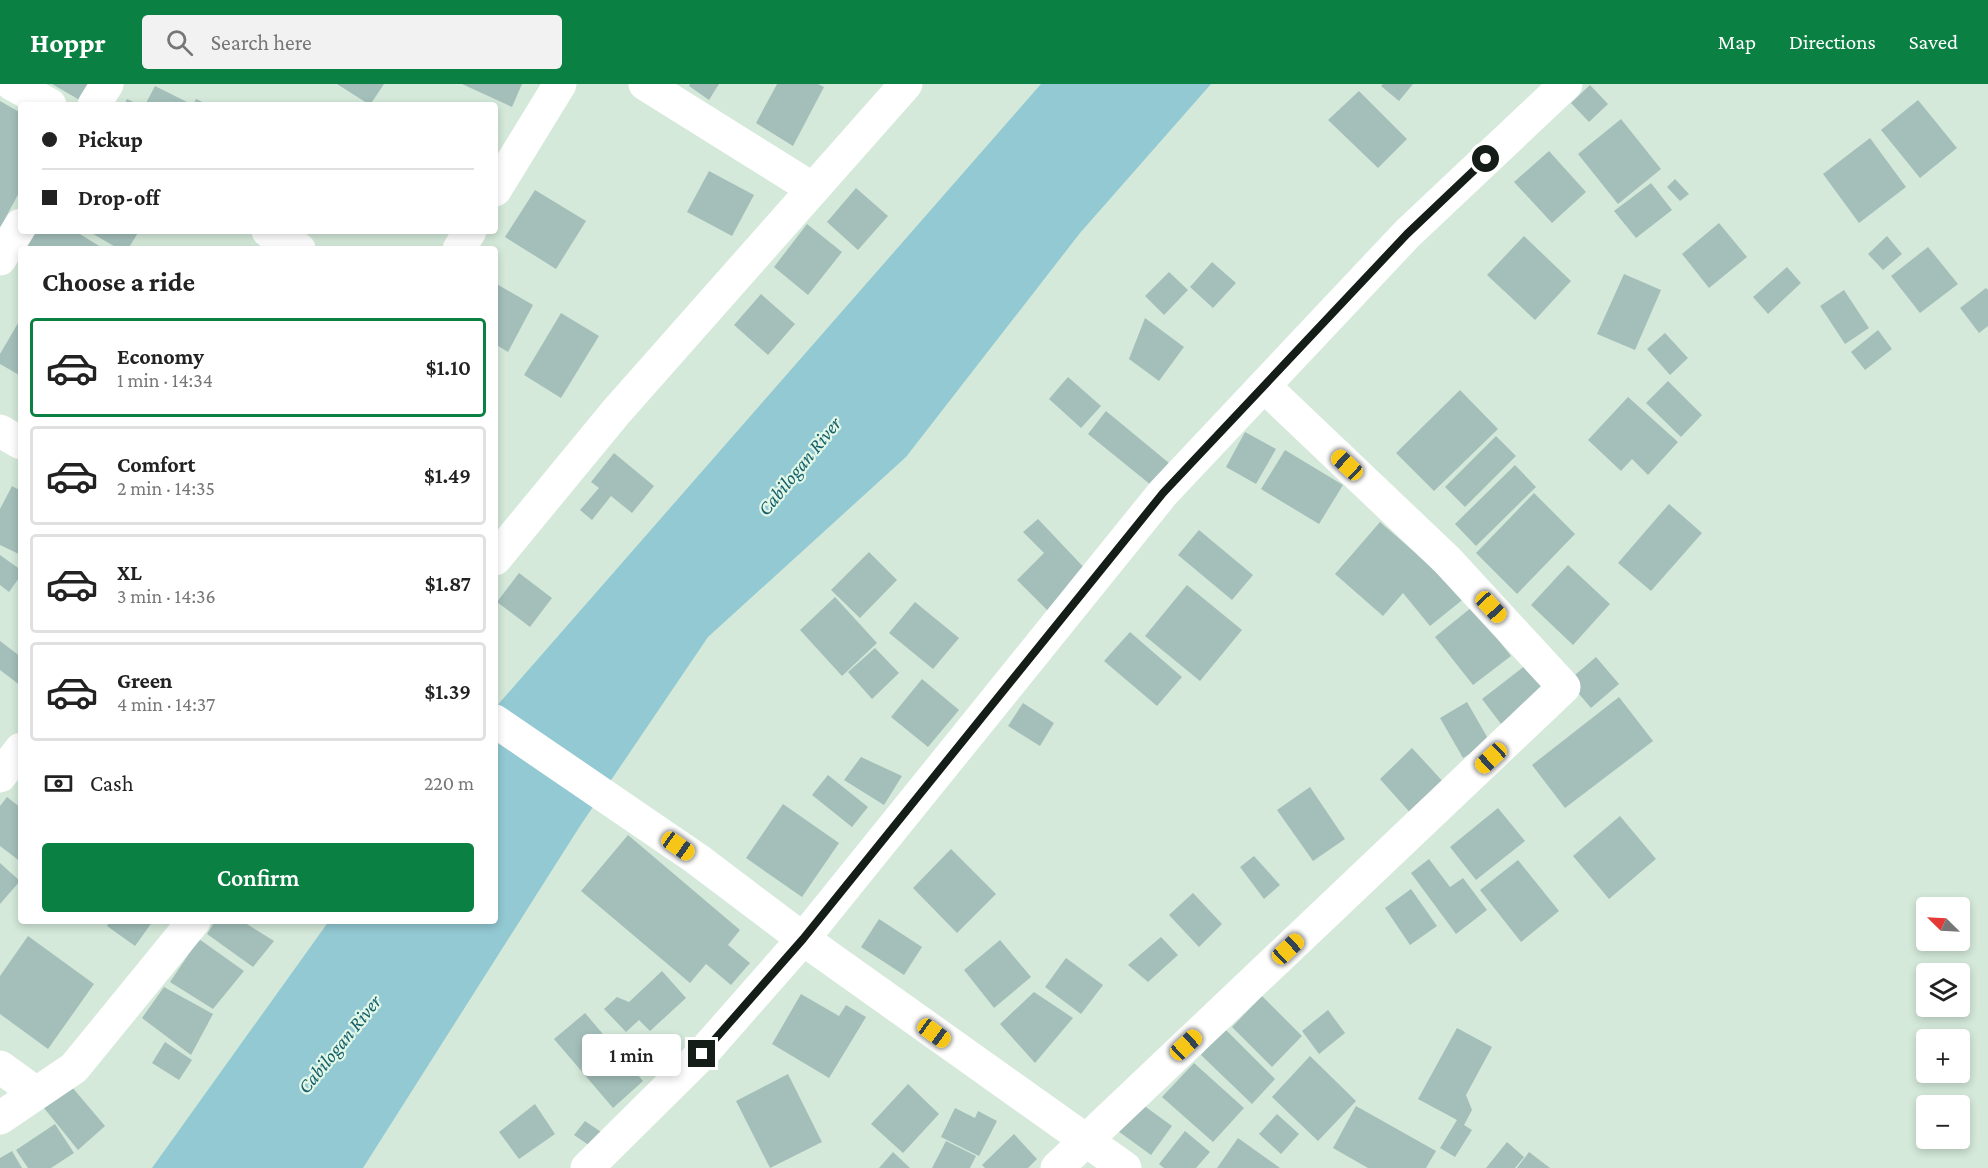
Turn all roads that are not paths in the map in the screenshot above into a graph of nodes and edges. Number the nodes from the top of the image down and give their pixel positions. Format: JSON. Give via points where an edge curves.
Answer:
{"nodes":[{"id":1,"x":12,"y":84,"type":"edge"},
{"id":2,"x":107,"y":84,"type":"edge"},
{"id":3,"x":560,"y":84,"type":"edge"},
{"id":4,"x":645,"y":84,"type":"edge"},
{"id":5,"x":906,"y":84,"type":"edge"},
{"id":6,"x":1566,"y":84,"type":"edge"},
{"id":7,"x":45,"y":102,"type":"edge"},
{"id":8,"x":96,"y":102,"type":"edge"},
{"id":9,"x":498,"y":185,"type":"edge"},
{"id":10,"x":813,"y":189,"type":"junction"},
{"id":11,"x":18,"y":230,"type":"edge"},
{"id":12,"x":273,"y":234,"type":"edge"},
{"id":13,"x":294,"y":246,"type":"edge"},
{"id":14,"x":0,"y":259,"type":"edge"},
{"id":15,"x":1264,"y":386,"type":"junction"},
{"id":16,"x":0,"y":431,"type":"edge"},
{"id":17,"x":18,"y":441,"type":"edge"},
{"id":18,"x":498,"y":555,"type":"edge"},
{"id":19,"x":498,"y":723,"type":"edge"},
{"id":20,"x":192,"y":924,"type":"edge"},
{"id":21,"x":803,"y":939,"type":"junction"},
{"id":22,"x":0,"y":1067,"type":"edge"},
{"id":23,"x":36,"y":1093,"type":"junction"},
{"id":24,"x":0,"y":1118,"type":"edge"},
{"id":25,"x":1085,"y":1140,"type":"junction"},
{"id":26,"x":587,"y":1168,"type":"edge"},
{"id":27,"x":1057,"y":1168,"type":"edge"},
{"id":28,"x":1125,"y":1168,"type":"edge"}],
"edges":[{"from":1,"to":7,"type":"street"},
{"from":2,"to":8,"type":"street"},
{"from":3,"to":9,"type":"street"},
{"from":4,"to":10,"type":"street"},
{"from":5,"to":10,"type":"street"},
{"from":6,"to":15,"type":"street","via":[[1407,234]]},
{"from":10,"to":18,"type":"street","via":[[616,412]]},
{"from":11,"to":14,"type":"street"},
{"from":12,"to":13,"type":"street"},
{"from":15,"to":21,"type":"street","via":[[1163,493]]},
{"from":15,"to":25,"type":"street","via":[[1447,560],[1564,687]]},
{"from":16,"to":17,"type":"street"},
{"from":19,"to":21,"type":"street","via":[[697,859]]},
{"from":20,"to":23,"type":"street","via":[[74,1068]]},
{"from":21,"to":25,"type":"street"},
{"from":21,"to":26,"type":"street","via":[[702,1054]]},
{"from":22,"to":23,"type":"street"},
{"from":23,"to":24,"type":"street"},
{"from":25,"to":27,"type":"street"},
{"from":25,"to":28,"type":"street"}]}
